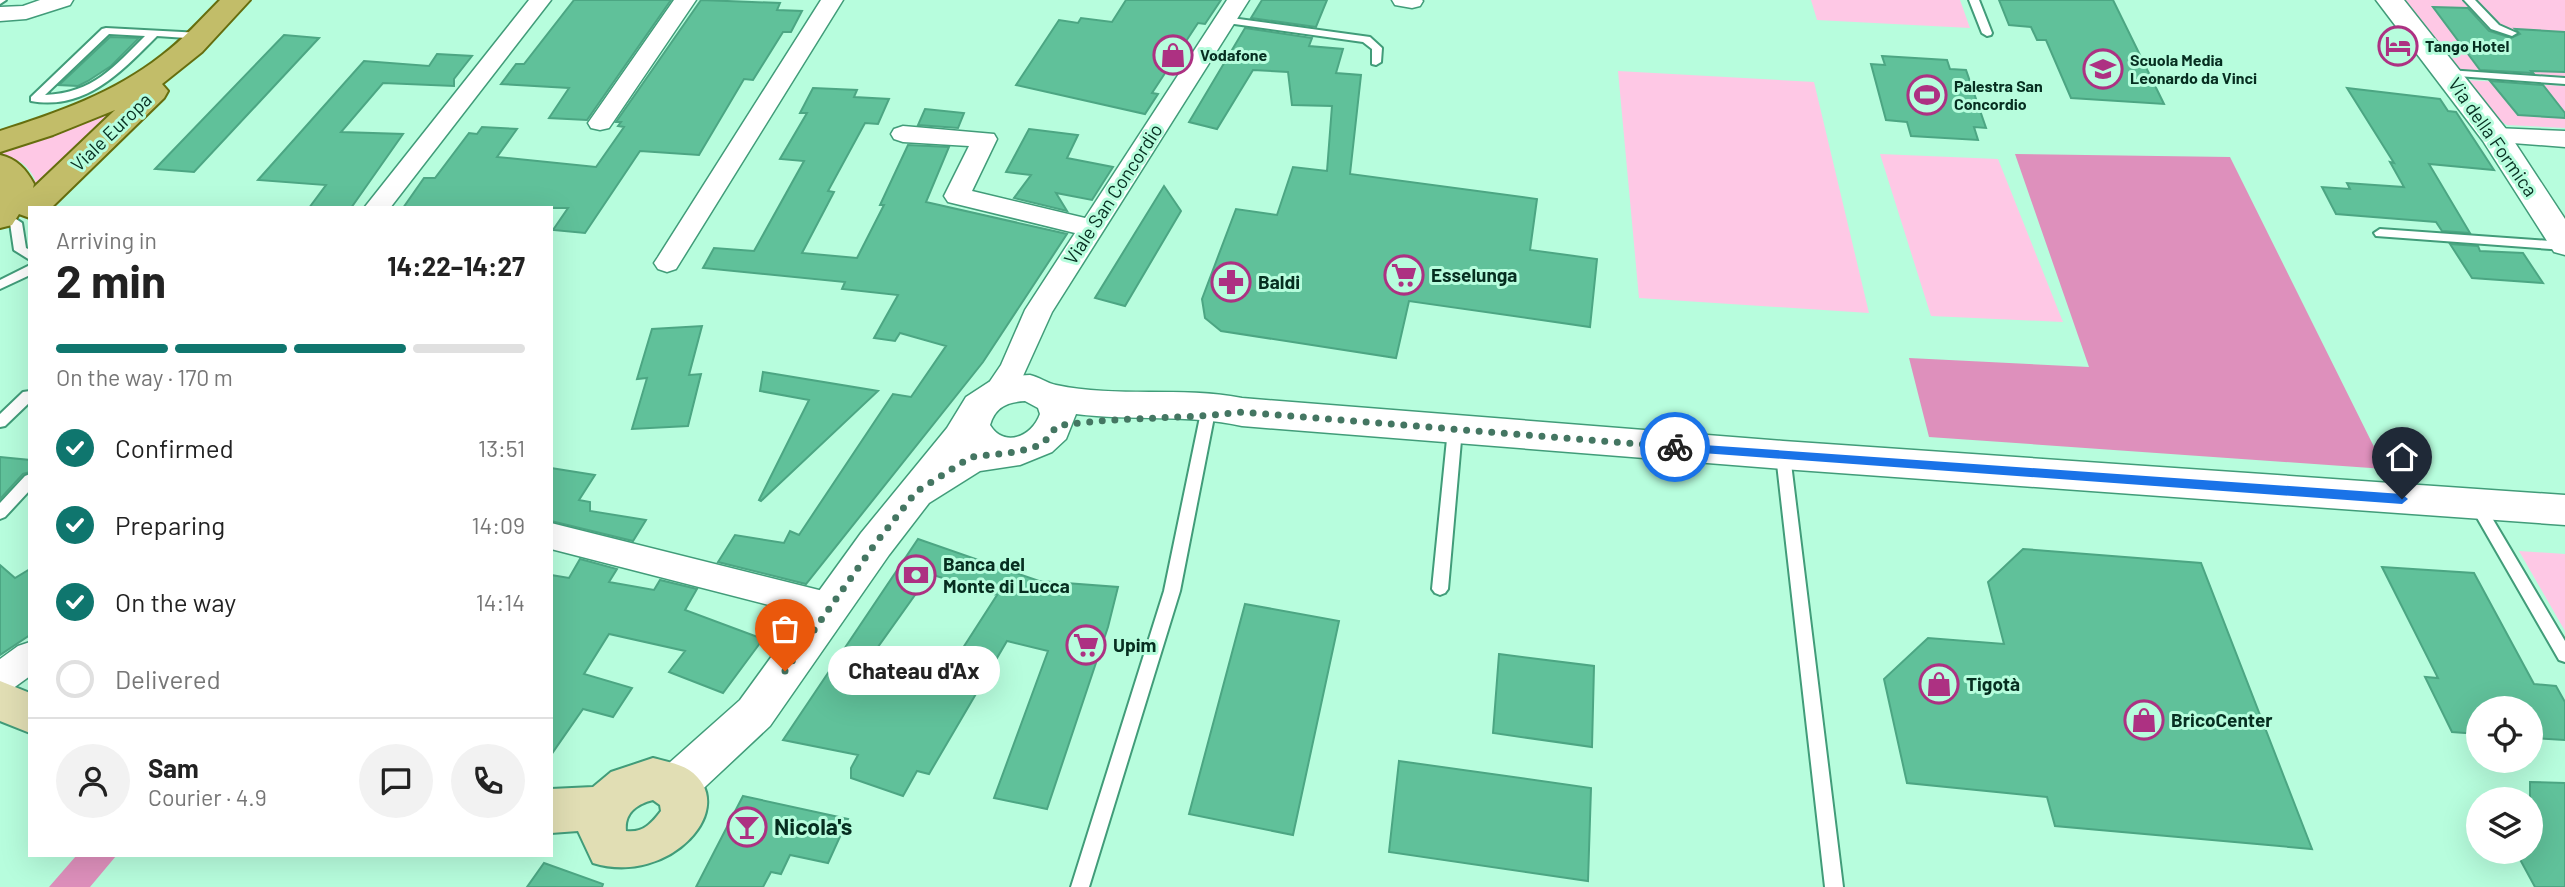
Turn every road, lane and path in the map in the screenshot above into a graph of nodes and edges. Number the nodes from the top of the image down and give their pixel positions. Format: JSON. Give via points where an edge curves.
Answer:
{"nodes":[{"id":1,"x":62,"y":0,"type":"edge"},
{"id":2,"x":236,"y":0,"type":"edge"},
{"id":3,"x":540,"y":0,"type":"edge"},
{"id":4,"x":685,"y":0,"type":"edge"},
{"id":5,"x":832,"y":0,"type":"edge"},
{"id":6,"x":1974,"y":0,"type":"edge"},
{"id":7,"x":2390,"y":0,"type":"edge"},
{"id":8,"x":2469,"y":0,"type":"edge"},
{"id":9,"x":1231,"y":10,"type":"edge"},
{"id":10,"x":0,"y":14,"type":"edge"},
{"id":11,"x":154,"y":33,"type":"junction"},
{"id":12,"x":1987,"y":33,"type":"dead end"},
{"id":13,"x":2512,"y":33,"type":"dead end"},
{"id":14,"x":193,"y":43,"type":"junction"},
{"id":15,"x":1376,"y":62,"type":"dead end"},
{"id":16,"x":2448,"y":73,"type":"junction"},
{"id":17,"x":2565,"y":81,"type":"edge"},
{"id":18,"x":600,"y":123,"type":"dead end"},
{"id":19,"x":903,"y":134,"type":"dead end"},
{"id":20,"x":2495,"y":136,"type":"junction"},
{"id":21,"x":2565,"y":139,"type":"edge"},
{"id":22,"x":0,"y":142,"type":"edge"},
{"id":23,"x":0,"y":165,"type":"edge"},
{"id":24,"x":30,"y":206,"type":"edge"},
{"id":25,"x":379,"y":206,"type":"edge"},
{"id":26,"x":16,"y":219,"type":"edge"},
{"id":27,"x":1090,"y":228,"type":"junction"},
{"id":28,"x":2380,"y":233,"type":"dead end"},
{"id":29,"x":2565,"y":245,"type":"edge"},
{"id":30,"x":28,"y":255,"type":"edge"},
{"id":31,"x":667,"y":263,"type":"dead end"},
{"id":32,"x":28,"y":270,"type":"edge"},
{"id":33,"x":0,"y":285,"type":"edge"},
{"id":34,"x":28,"y":396,"type":"dead end"},
{"id":35,"x":985,"y":404,"type":"junction"},
{"id":36,"x":1053,"y":412,"type":"junction"},
{"id":37,"x":1224,"y":415,"type":"junction"},
{"id":38,"x":0,"y":422,"type":"edge"},
{"id":39,"x":1455,"y":429,"type":"junction"},
{"id":40,"x":1006,"y":452,"type":"junction"},
{"id":41,"x":1783,"y":456,"type":"junction"},
{"id":42,"x":28,"y":482,"type":"edge"},
{"id":43,"x":916,"y":492,"type":"junction"},
{"id":44,"x":2476,"y":504,"type":"junction"},
{"id":45,"x":2565,"y":510,"type":"edge"},
{"id":46,"x":0,"y":513,"type":"edge"},
{"id":47,"x":553,"y":537,"type":"edge"},
{"id":48,"x":1440,"y":589,"type":"dead end"},
{"id":49,"x":831,"y":607,"type":"junction"},
{"id":50,"x":2565,"y":655,"type":"edge"},
{"id":51,"x":28,"y":658,"type":"edge"},
{"id":52,"x":0,"y":679,"type":"edge"},
{"id":53,"x":0,"y":701,"type":"edge"},
{"id":54,"x":28,"y":712,"type":"edge"},
{"id":55,"x":0,"y":717,"type":"edge"},
{"id":56,"x":28,"y":719,"type":"edge"},
{"id":57,"x":676,"y":786,"type":"junction"},
{"id":58,"x":606,"y":808,"type":"junction"},
{"id":59,"x":553,"y":811,"type":"edge"},
{"id":60,"x":625,"y":871,"type":"edge"},
{"id":61,"x":1080,"y":887,"type":"edge"},
{"id":62,"x":1834,"y":887,"type":"edge"}],
"edges":[{"from":1,"to":10,"type":"street","via":[[26,12]]},
{"from":2,"to":14,"type":"main road","name":"Viale Europa"},
{"from":3,"to":25,"type":"street"},
{"from":4,"to":18,"type":"street"},
{"from":5,"to":31,"type":"street"},
{"from":6,"to":12,"type":"lane"},
{"from":7,"to":16,"type":"street","name":"Via della Formica"},
{"from":8,"to":13,"type":"lane","via":[[2489,23]]},
{"from":9,"to":15,"type":"lane","via":[[1366,40],[1377,48]]},
{"from":9,"to":27,"type":"street","name":"Viale San Concordio"},
{"from":11,"to":11,"type":"lane","via":[[99,87],[66,100],[36,99],[106,31]]},
{"from":11,"to":14,"type":"lane"},
{"from":14,"to":22,"type":"main road","name":"Viale Europa","via":[[163,70],[108,102]]},
{"from":14,"to":24,"type":"main road","name":"Viale Europa","via":[[150,94]]},
{"from":16,"to":17,"type":"lane"},
{"from":16,"to":20,"type":"street","name":"Via della Formica"},
{"from":19,"to":27,"type":"street","via":[[985,139],[957,197]]},
{"from":20,"to":21,"type":"street"},
{"from":20,"to":29,"type":"street","name":"Via della Formica"},
{"from":23,"to":26,"type":"main road","via":[[18,184]]},
{"from":26,"to":30,"type":"lane","via":[[20,250]]},
{"from":27,"to":35,"type":"street","name":"Viale San Concordio","via":[[1039,310],[1013,369]]},
{"from":28,"to":29,"type":"lane"},
{"from":32,"to":33,"type":"lane"},
{"from":34,"to":38,"type":"lane"},
{"from":35,"to":36,"type":"street","via":[[1007,389],[1030,388]]},
{"from":35,"to":40,"type":"street","via":[[972,425],[980,442]]},
{"from":35,"to":43,"type":"street","name":"Viale San Concordio"},
{"from":36,"to":37,"type":"street","via":[[1103,419]]},
{"from":36,"to":40,"type":"street","name":"Viale San Concordio","via":[[1045,441]]},
{"from":37,"to":39,"type":"street"},
{"from":37,"to":61,"type":"lane"},
{"from":39,"to":41,"type":"street"},
{"from":39,"to":48,"type":"lane"},
{"from":40,"to":43,"type":"street","name":"Viale San Concordio","via":[[971,457]]},
{"from":41,"to":44,"type":"street"},
{"from":41,"to":62,"type":"lane"},
{"from":42,"to":46,"type":"lane"},
{"from":43,"to":49,"type":"street","name":"Viale San Concordio"},
{"from":44,"to":45,"type":"street"},
{"from":44,"to":50,"type":"lane"},
{"from":47,"to":49,"type":"street"},
{"from":49,"to":57,"type":"street","name":"Viale San Concordio","via":[[755,713]]},
{"from":51,"to":52,"type":"street"},
{"from":53,"to":54,"type":"main road"},
{"from":55,"to":56,"type":"main road"},
{"from":57,"to":58,"type":"main road","via":[[666,780],[639,781],[620,792]]},
{"from":57,"to":60,"type":"main road","via":[[685,805],[678,829],[656,848],[642,853]]},
{"from":58,"to":59,"type":"main road"},
{"from":58,"to":60,"type":"main road","via":[[601,834]]}]}
